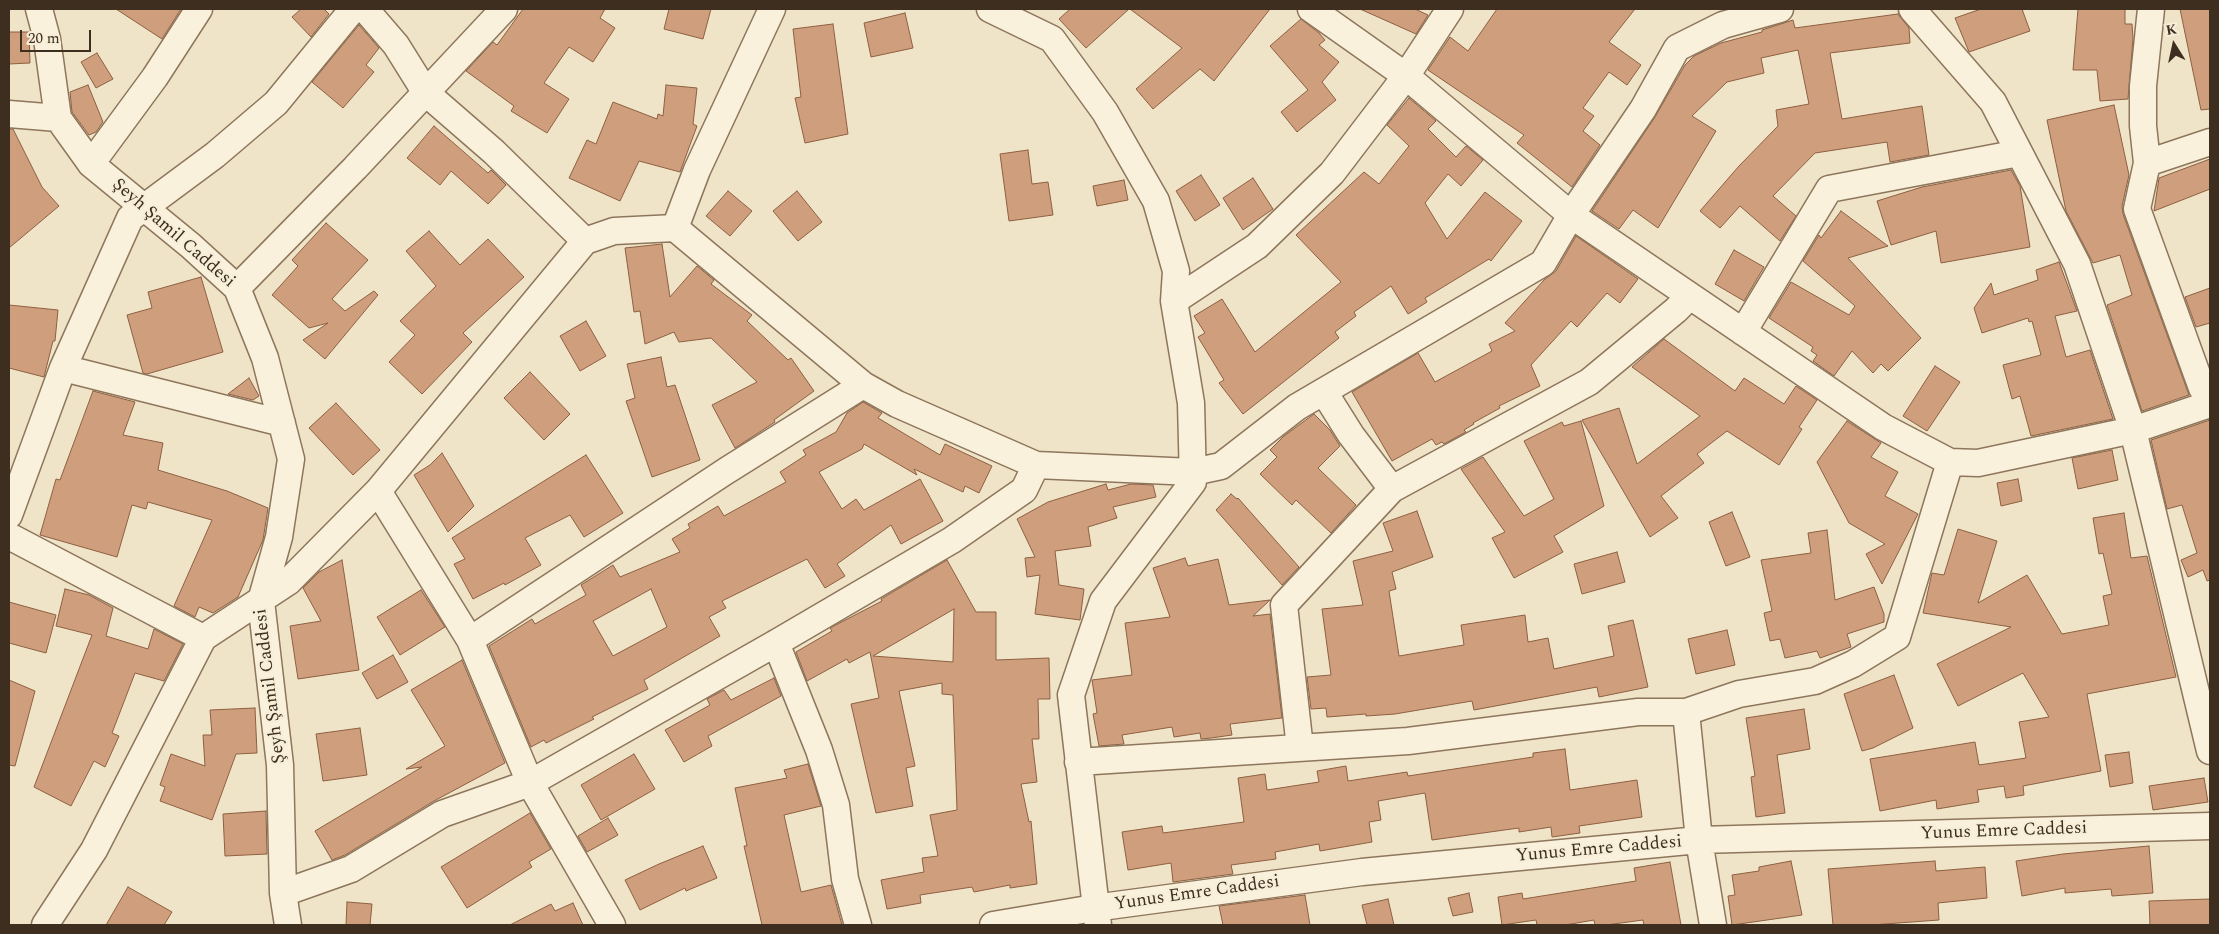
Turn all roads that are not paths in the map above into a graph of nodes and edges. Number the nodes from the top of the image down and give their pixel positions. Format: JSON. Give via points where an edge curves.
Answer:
{"nodes":[{"id":1,"x":39,"y":9,"type":"edge"},
{"id":2,"x":199,"y":9,"type":"edge"},
{"id":3,"x":353,"y":9,"type":"edge"},
{"id":4,"x":366,"y":9,"type":"edge"},
{"id":5,"x":504,"y":9,"type":"edge"},
{"id":6,"x":772,"y":9,"type":"edge"},
{"id":7,"x":990,"y":9,"type":"edge"},
{"id":8,"x":1311,"y":9,"type":"edge"},
{"id":9,"x":1450,"y":9,"type":"edge"},
{"id":10,"x":1780,"y":9,"type":"edge"},
{"id":11,"x":1912,"y":9,"type":"edge"},
{"id":12,"x":2151,"y":9,"type":"edge"},
{"id":13,"x":1406,"y":76,"type":"junction"},
{"id":14,"x":426,"y":94,"type":"junction"},
{"id":15,"x":9,"y":114,"type":"edge"},
{"id":16,"x":58,"y":118,"type":"junction"},
{"id":17,"x":2210,"y":142,"type":"edge"},
{"id":18,"x":2019,"y":153,"type":"junction"},
{"id":19,"x":2147,"y":163,"type":"junction"},
{"id":20,"x":91,"y":164,"type":"junction"},
{"id":21,"x":143,"y":207,"type":"junction"},
{"id":22,"x":1571,"y":215,"type":"junction"},
{"id":23,"x":675,"y":228,"type":"junction"},
{"id":24,"x":585,"y":241,"type":"junction"},
{"id":25,"x":237,"y":288,"type":"junction"},
{"id":26,"x":1690,"y":296,"type":"junction"},
{"id":27,"x":1174,"y":301,"type":"junction"},
{"id":28,"x":1743,"y":332,"type":"junction"},
{"id":29,"x":63,"y":368,"type":"junction"},
{"id":30,"x":863,"y":384,"type":"junction"},
{"id":31,"x":1324,"y":392,"type":"junction"},
{"id":32,"x":2210,"y":400,"type":"edge"},
{"id":33,"x":2210,"y":404,"type":"edge"},
{"id":34,"x":282,"y":424,"type":"junction"},
{"id":35,"x":2133,"y":430,"type":"junction"},
{"id":36,"x":1950,"y":462,"type":"junction"},
{"id":37,"x":1036,"y":465,"type":"junction"},
{"id":38,"x":1193,"y":472,"type":"junction"},
{"id":39,"x":1392,"y":489,"type":"junction"},
{"id":40,"x":378,"y":491,"type":"junction"},
{"id":41,"x":9,"y":515,"type":"edge"},
{"id":42,"x":9,"y":536,"type":"edge"},
{"id":43,"x":260,"y":601,"type":"junction"},
{"id":44,"x":202,"y":638,"type":"junction"},
{"id":45,"x":470,"y":640,"type":"junction"},
{"id":46,"x":776,"y":643,"type":"junction"},
{"id":47,"x":1686,"y":712,"type":"junction"},
{"id":48,"x":1300,"y":748,"type":"junction"},
{"id":49,"x":2210,"y":752,"type":"edge"},
{"id":50,"x":1078,"y":762,"type":"junction"},
{"id":51,"x":530,"y":783,"type":"junction"},
{"id":52,"x":2210,"y":826,"type":"edge"},
{"id":53,"x":1699,"y":840,"type":"junction"},
{"id":54,"x":283,"y":893,"type":"junction"},
{"id":55,"x":1096,"y":917,"type":"edge"},
{"id":56,"x":45,"y":925,"type":"edge"},
{"id":57,"x":288,"y":925,"type":"edge"},
{"id":58,"x":612,"y":925,"type":"edge"},
{"id":59,"x":858,"y":925,"type":"edge"},
{"id":60,"x":993,"y":925,"type":"edge"},
{"id":61,"x":1713,"y":925,"type":"edge"}],
"edges":[{"from":1,"to":16,"type":"street","via":[[48,39]]},
{"from":2,"to":20,"type":"street","via":[[155,77]]},
{"from":3,"to":21,"type":"street","via":[[276,103],[215,156]]},
{"from":4,"to":14,"type":"street","via":[[396,46]]},
{"from":5,"to":14,"type":"street"},
{"from":6,"to":23,"type":"street","via":[[697,170]]},
{"from":7,"to":27,"type":"street","via":[[1052,40],[1105,112],[1156,201],[1176,271]]},
{"from":8,"to":13,"type":"street"},
{"from":9,"to":13,"type":"street"},
{"from":10,"to":22,"type":"street","via":[[1724,25],[1677,48],[1644,110]]},
{"from":11,"to":18,"type":"street","via":[[1993,102]]},
{"from":12,"to":19,"type":"street","via":[[2143,86]]},
{"from":13,"to":22,"type":"street"},
{"from":13,"to":27,"type":"street","via":[[1332,173],[1257,246]]},
{"from":14,"to":24,"type":"street","via":[[494,152]]},
{"from":14,"to":25,"type":"street"},
{"from":15,"to":16,"type":"street"},
{"from":16,"to":20,"type":"street","name":"Şeyh Şamil Caddesi"},
{"from":17,"to":19,"type":"street"},
{"from":18,"to":28,"type":"street","via":[[1829,190]]},
{"from":18,"to":35,"type":"street","via":[[2077,264]]},
{"from":19,"to":32,"type":"street","via":[[2137,209],[2202,388]]},
{"from":20,"to":21,"type":"street","name":"Şeyh Şamil Caddesi"},
{"from":21,"to":25,"type":"street","name":"Şeyh Şamil Caddesi"},
{"from":21,"to":29,"type":"street","via":[[130,218]]},
{"from":22,"to":26,"type":"street"},
{"from":22,"to":31,"type":"street","via":[[1543,263]]},
{"from":23,"to":24,"type":"street","via":[[614,231]]},
{"from":23,"to":30,"type":"street"},
{"from":24,"to":40,"type":"street"},
{"from":25,"to":34,"type":"street","name":"Şeyh Şamil Caddesi","via":[[265,358]]},
{"from":26,"to":28,"type":"street"},
{"from":26,"to":39,"type":"street","via":[[1589,382]]},
{"from":27,"to":38,"type":"street","via":[[1191,403]]},
{"from":28,"to":36,"type":"street","via":[[1883,428]]},
{"from":29,"to":34,"type":"street"},
{"from":29,"to":41,"type":"street"},
{"from":30,"to":37,"type":"street","via":[[897,404]]},
{"from":30,"to":45,"type":"street"},
{"from":31,"to":38,"type":"street","via":[[1297,407],[1221,466]]},
{"from":31,"to":39,"type":"street","via":[[1351,435]]},
{"from":33,"to":35,"type":"street"},
{"from":34,"to":43,"type":"street","name":"Şeyh Şamil Caddesi","via":[[291,459],[279,537]]},
{"from":35,"to":36,"type":"street","via":[[1978,463]]},
{"from":35,"to":49,"type":"street"},
{"from":36,"to":47,"type":"street","via":[[1897,637],[1853,664],[1815,681],[1739,694]]},
{"from":37,"to":38,"type":"street"},
{"from":37,"to":46,"type":"street","via":[[1024,490],[968,529]]},
{"from":38,"to":50,"type":"street","via":[[1193,482],[1103,601],[1071,694]]},
{"from":39,"to":48,"type":"street","via":[[1284,605]]},
{"from":40,"to":43,"type":"street","via":[[288,582]]},
{"from":40,"to":45,"type":"street"},
{"from":42,"to":44,"type":"street"},
{"from":43,"to":44,"type":"street"},
{"from":43,"to":54,"type":"street","name":"Şeyh Şamil Caddesi","via":[[280,765]]},
{"from":44,"to":56,"type":"street","via":[[94,850]]},
{"from":45,"to":51,"type":"street"},
{"from":46,"to":51,"type":"street"},
{"from":46,"to":59,"type":"street","via":[[819,750],[836,805],[845,879]]},
{"from":47,"to":48,"type":"street","via":[[1638,712],[1408,741]]},
{"from":47,"to":53,"type":"street"},
{"from":48,"to":50,"type":"street"},
{"from":50,"to":55,"type":"street"},
{"from":51,"to":54,"type":"street","via":[[442,814],[351,869]]},
{"from":51,"to":58,"type":"street"},
{"from":52,"to":53,"type":"street","name":"Yunus Emre Caddesi"},
{"from":53,"to":55,"type":"street","name":"Yunus Emre Caddesi","via":[[1362,872]]},
{"from":53,"to":61,"type":"street"},
{"from":54,"to":57,"type":"street","name":"Şeyh Şamil Caddesi"},
{"from":55,"to":60,"type":"street","name":"Yunus Emre Caddesi"}]}
